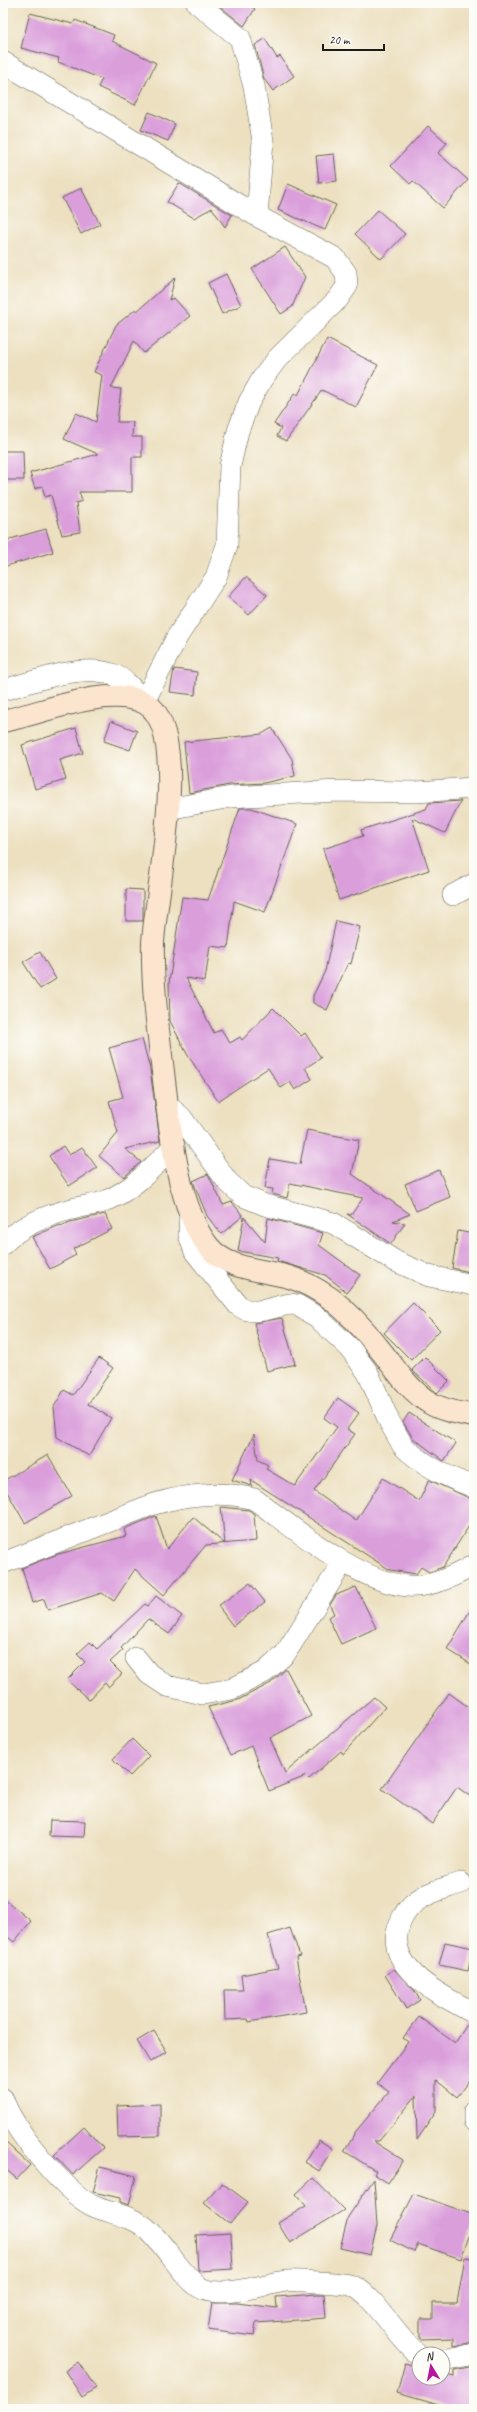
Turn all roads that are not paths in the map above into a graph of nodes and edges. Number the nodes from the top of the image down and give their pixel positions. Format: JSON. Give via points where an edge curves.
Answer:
{"nodes":[{"id":1,"x":198,"y":3,"type":"edge"},
{"id":2,"x":3,"y":62,"type":"edge"},
{"id":3,"x":257,"y":216,"type":"junction"},
{"id":4,"x":3,"y":690,"type":"edge"},
{"id":5,"x":144,"y":702,"type":"junction"},
{"id":6,"x":3,"y":721,"type":"edge"},
{"id":7,"x":474,"y":788,"type":"edge"},
{"id":8,"x":168,"y":809,"type":"junction"},
{"id":9,"x":474,"y":884,"type":"edge"},
{"id":10,"x":453,"y":895,"type":"dead end"},
{"id":11,"x":167,"y":1105,"type":"junction"},
{"id":12,"x":174,"y":1146,"type":"junction"},
{"id":13,"x":190,"y":1211,"type":"junction"},
{"id":14,"x":3,"y":1244,"type":"edge"},
{"id":15,"x":474,"y":1286,"type":"edge"},
{"id":16,"x":474,"y":1416,"type":"edge"},
{"id":17,"x":474,"y":1487,"type":"edge"},
{"id":18,"x":342,"y":1562,"type":"junction"},
{"id":19,"x":3,"y":1563,"type":"edge"},
{"id":20,"x":474,"y":1565,"type":"edge"},
{"id":21,"x":136,"y":1658,"type":"dead end"},
{"id":22,"x":461,"y":1883,"type":"dead end"},
{"id":23,"x":474,"y":2013,"type":"edge"},
{"id":24,"x":3,"y":2099,"type":"edge"},
{"id":25,"x":474,"y":2111,"type":"edge"},
{"id":26,"x":474,"y":2121,"type":"edge"},
{"id":27,"x":411,"y":2349,"type":"edge"},
{"id":28,"x":474,"y":2354,"type":"edge"},
{"id":29,"x":451,"y":2358,"type":"edge"}],
"edges":[{"from":1,"to":3,"type":"street","via":[[240,38],[254,86],[263,141]]},
{"from":2,"to":3,"type":"street"},
{"from":3,"to":5,"type":"street","via":[[336,258],[346,274],[347,286],[338,299],[277,359],[249,402],[238,431],[230,466],[227,546],[216,577],[178,637]]},
{"from":4,"to":5,"type":"street","via":[[74,672],[94,672],[112,674],[126,683]]},
{"from":5,"to":6,"type":"street","via":[[121,698],[80,700]]},
{"from":5,"to":8,"type":"street","via":[[157,713],[164,726],[168,747]]},
{"from":7,"to":8,"type":"street","via":[[416,792],[337,791],[231,797]]},
{"from":8,"to":11,"type":"street","via":[[153,942],[153,986]]},
{"from":9,"to":10,"type":"street"},
{"from":11,"to":12,"type":"street"},
{"from":11,"to":15,"type":"street","via":[[181,1117],[227,1181],[243,1196],[265,1205],[333,1223],[395,1261],[429,1276]]},
{"from":12,"to":13,"type":"street"},
{"from":12,"to":14,"type":"street","via":[[120,1194],[95,1205],[67,1210],[34,1222]]},
{"from":13,"to":16,"type":"street","via":[[203,1239],[218,1256],[238,1265],[301,1281],[323,1294],[342,1308],[418,1394],[442,1409]]},
{"from":13,"to":17,"type":"street","via":[[189,1235],[195,1252],[238,1305],[254,1312],[297,1304],[317,1316],[360,1361],[403,1446],[436,1469]]},
{"from":18,"to":19,"type":"street","via":[[254,1499],[243,1496],[200,1495],[174,1498],[151,1505]]},
{"from":18,"to":20,"type":"street","via":[[370,1576],[407,1586],[427,1586]]},
{"from":18,"to":21,"type":"street","via":[[285,1654],[265,1672],[232,1689],[203,1694],[167,1686],[149,1674]]},
{"from":22,"to":23,"type":"street","via":[[419,1899],[405,1911],[397,1930],[398,1946],[401,1958],[413,1972],[437,1992]]},
{"from":24,"to":27,"type":"street","via":[[19,2130],[74,2194],[94,2206],[119,2213],[144,2226],[160,2240],[191,2282],[203,2290],[248,2290],[288,2280],[353,2286],[369,2299]]},
{"from":25,"to":26,"type":"street"},
{"from":28,"to":29,"type":"street"}]}
